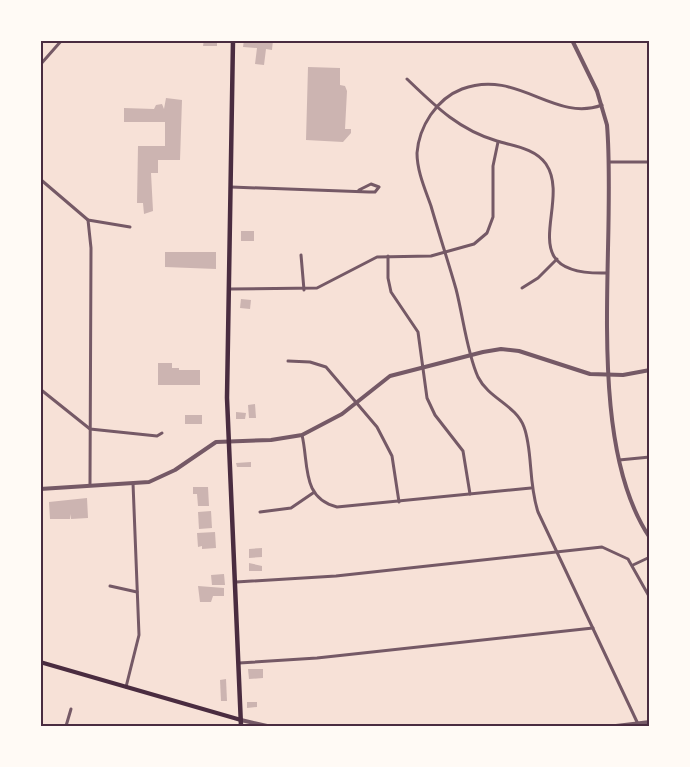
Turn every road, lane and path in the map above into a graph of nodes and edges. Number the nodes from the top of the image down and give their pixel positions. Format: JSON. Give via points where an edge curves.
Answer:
{"nodes":[{"id":1,"x":62,"y":40,"type":"edge"},
{"id":2,"x":233,"y":40,"type":"edge"},
{"id":3,"x":572,"y":40,"type":"edge"},
{"id":4,"x":40,"y":65,"type":"edge"},
{"id":5,"x":407,"y":79,"type":"dead end"},
{"id":6,"x":603,"y":105,"type":"junction"},
{"id":7,"x":436,"y":107,"type":"junction"},
{"id":8,"x":498,"y":142,"type":"junction"},
{"id":9,"x":609,"y":162,"type":"junction"},
{"id":10,"x":650,"y":162,"type":"edge"},
{"id":11,"x":40,"y":179,"type":"edge"},
{"id":12,"x":229,"y":187,"type":"junction"},
{"id":13,"x":359,"y":190,"type":"junction"},
{"id":14,"x":88,"y":220,"type":"junction"},
{"id":15,"x":130,"y":227,"type":"dead end"},
{"id":16,"x":446,"y":253,"type":"junction"},
{"id":17,"x":301,"y":255,"type":"dead end"},
{"id":18,"x":388,"y":256,"type":"junction"},
{"id":19,"x":557,"y":259,"type":"junction"},
{"id":20,"x":609,"y":273,"type":"junction"},
{"id":21,"x":522,"y":288,"type":"dead end"},
{"id":22,"x":228,"y":290,"type":"junction"},
{"id":23,"x":304,"y":290,"type":"junction"},
{"id":24,"x":472,"y":354,"type":"junction"},
{"id":25,"x":288,"y":361,"type":"dead end"},
{"id":26,"x":422,"y":365,"type":"junction"},
{"id":27,"x":650,"y":370,"type":"edge"},
{"id":28,"x":609,"y":375,"type":"junction"},
{"id":29,"x":40,"y":389,"type":"edge"},
{"id":30,"x":356,"y":401,"type":"junction"},
{"id":31,"x":90,"y":429,"type":"junction"},
{"id":32,"x":162,"y":433,"type":"dead end"},
{"id":33,"x":302,"y":435,"type":"junction"},
{"id":34,"x":228,"y":442,"type":"junction"},
{"id":35,"x":650,"y":457,"type":"edge"},
{"id":36,"x":619,"y":460,"type":"junction"},
{"id":37,"x":133,"y":483,"type":"junction"},
{"id":38,"x":90,"y":485,"type":"junction"},
{"id":39,"x":531,"y":488,"type":"junction"},
{"id":40,"x":40,"y":489,"type":"edge"},
{"id":41,"x":314,"y":494,"type":"junction"},
{"id":42,"x":470,"y":494,"type":"junction"},
{"id":43,"x":399,"y":502,"type":"junction"},
{"id":44,"x":260,"y":512,"type":"dead end"},
{"id":45,"x":650,"y":537,"type":"edge"},
{"id":46,"x":557,"y":551,"type":"junction"},
{"id":47,"x":650,"y":557,"type":"edge"},
{"id":48,"x":633,"y":565,"type":"junction"},
{"id":49,"x":234,"y":582,"type":"junction"},
{"id":50,"x":110,"y":586,"type":"dead end"},
{"id":51,"x":137,"y":592,"type":"junction"},
{"id":52,"x":650,"y":598,"type":"edge"},
{"id":53,"x":593,"y":628,"type":"junction"},
{"id":54,"x":40,"y":662,"type":"edge"},
{"id":55,"x":237,"y":663,"type":"junction"},
{"id":56,"x":126,"y":688,"type":"junction"},
{"id":57,"x":71,"y":709,"type":"dead end"},
{"id":58,"x":650,"y":722,"type":"edge"},
{"id":59,"x":241,"y":723,"type":"edge"},
{"id":60,"x":638,"y":724,"type":"junction"},
{"id":61,"x":66,"y":726,"type":"edge"},
{"id":62,"x":267,"y":726,"type":"edge"},
{"id":63,"x":616,"y":726,"type":"edge"}],
"edges":[{"from":1,"to":4,"type":"street"},
{"from":2,"to":12,"type":"main road"},
{"from":3,"to":6,"type":"street"},
{"from":5,"to":7,"type":"street"},
{"from":6,"to":7,"type":"street","via":[[575,110],[523,89],[488,85],[462,89]]},
{"from":6,"to":9,"type":"street"},
{"from":7,"to":8,"type":"street","via":[[470,132]]},
{"from":7,"to":16,"type":"street","via":[[421,133],[418,162]]},
{"from":8,"to":16,"type":"street","via":[[491,226],[474,244]]},
{"from":8,"to":19,"type":"street","via":[[530,151],[547,165],[552,182],[549,239]]},
{"from":9,"to":10,"type":"street"},
{"from":9,"to":20,"type":"street"},
{"from":11,"to":14,"type":"street"},
{"from":12,"to":13,"type":"street"},
{"from":12,"to":22,"type":"main road"},
{"from":13,"to":13,"type":"street","via":[[375,192],[379,187],[371,184]]},
{"from":14,"to":15,"type":"street"},
{"from":14,"to":31,"type":"street"},
{"from":16,"to":18,"type":"street"},
{"from":16,"to":24,"type":"street"},
{"from":17,"to":23,"type":"street"},
{"from":18,"to":23,"type":"street","via":[[372,259],[330,284]]},
{"from":18,"to":26,"type":"street","via":[[389,285],[416,326]]},
{"from":19,"to":20,"type":"street","via":[[580,273]]},
{"from":19,"to":21,"type":"street"},
{"from":20,"to":28,"type":"street"},
{"from":22,"to":23,"type":"street"},
{"from":22,"to":34,"type":"main road"},
{"from":24,"to":26,"type":"street"},
{"from":24,"to":28,"type":"street","via":[[514,350],[574,371]]},
{"from":24,"to":39,"type":"street","via":[[482,383],[516,414],[524,428]]},
{"from":25,"to":30,"type":"street","via":[[310,362],[326,368]]},
{"from":26,"to":30,"type":"street","via":[[390,376]]},
{"from":26,"to":42,"type":"street","via":[[429,404],[465,456]]},
{"from":27,"to":28,"type":"street"},
{"from":28,"to":36,"type":"street"},
{"from":29,"to":31,"type":"street"},
{"from":30,"to":33,"type":"street","via":[[327,423]]},
{"from":30,"to":43,"type":"street","via":[[389,447]]},
{"from":31,"to":32,"type":"street","via":[[157,436]]},
{"from":31,"to":38,"type":"street"},
{"from":33,"to":34,"type":"street"},
{"from":33,"to":41,"type":"street","via":[[307,480]]},
{"from":34,"to":37,"type":"street","via":[[216,442],[160,478]]},
{"from":34,"to":49,"type":"main road"},
{"from":35,"to":36,"type":"street"},
{"from":36,"to":45,"type":"street","via":[[633,511]]},
{"from":37,"to":38,"type":"street"},
{"from":37,"to":51,"type":"street"},
{"from":38,"to":40,"type":"street"},
{"from":39,"to":42,"type":"street"},
{"from":39,"to":46,"type":"street"},
{"from":41,"to":43,"type":"street","via":[[337,507]]},
{"from":41,"to":44,"type":"street","via":[[291,508]]},
{"from":42,"to":43,"type":"street"},
{"from":46,"to":48,"type":"street","via":[[602,547],[623,555]]},
{"from":46,"to":49,"type":"street","via":[[336,576]]},
{"from":46,"to":53,"type":"street"},
{"from":47,"to":48,"type":"street"},
{"from":48,"to":52,"type":"street"},
{"from":49,"to":55,"type":"main road"},
{"from":50,"to":51,"type":"street"},
{"from":51,"to":56,"type":"street","via":[[139,642]]},
{"from":53,"to":55,"type":"street"},
{"from":53,"to":60,"type":"street"},
{"from":54,"to":56,"type":"main road"},
{"from":55,"to":59,"type":"main road"},
{"from":56,"to":59,"type":"main road"},
{"from":57,"to":61,"type":"street"},
{"from":58,"to":60,"type":"street"},
{"from":59,"to":62,"type":"street"},
{"from":60,"to":63,"type":"street"}]}
